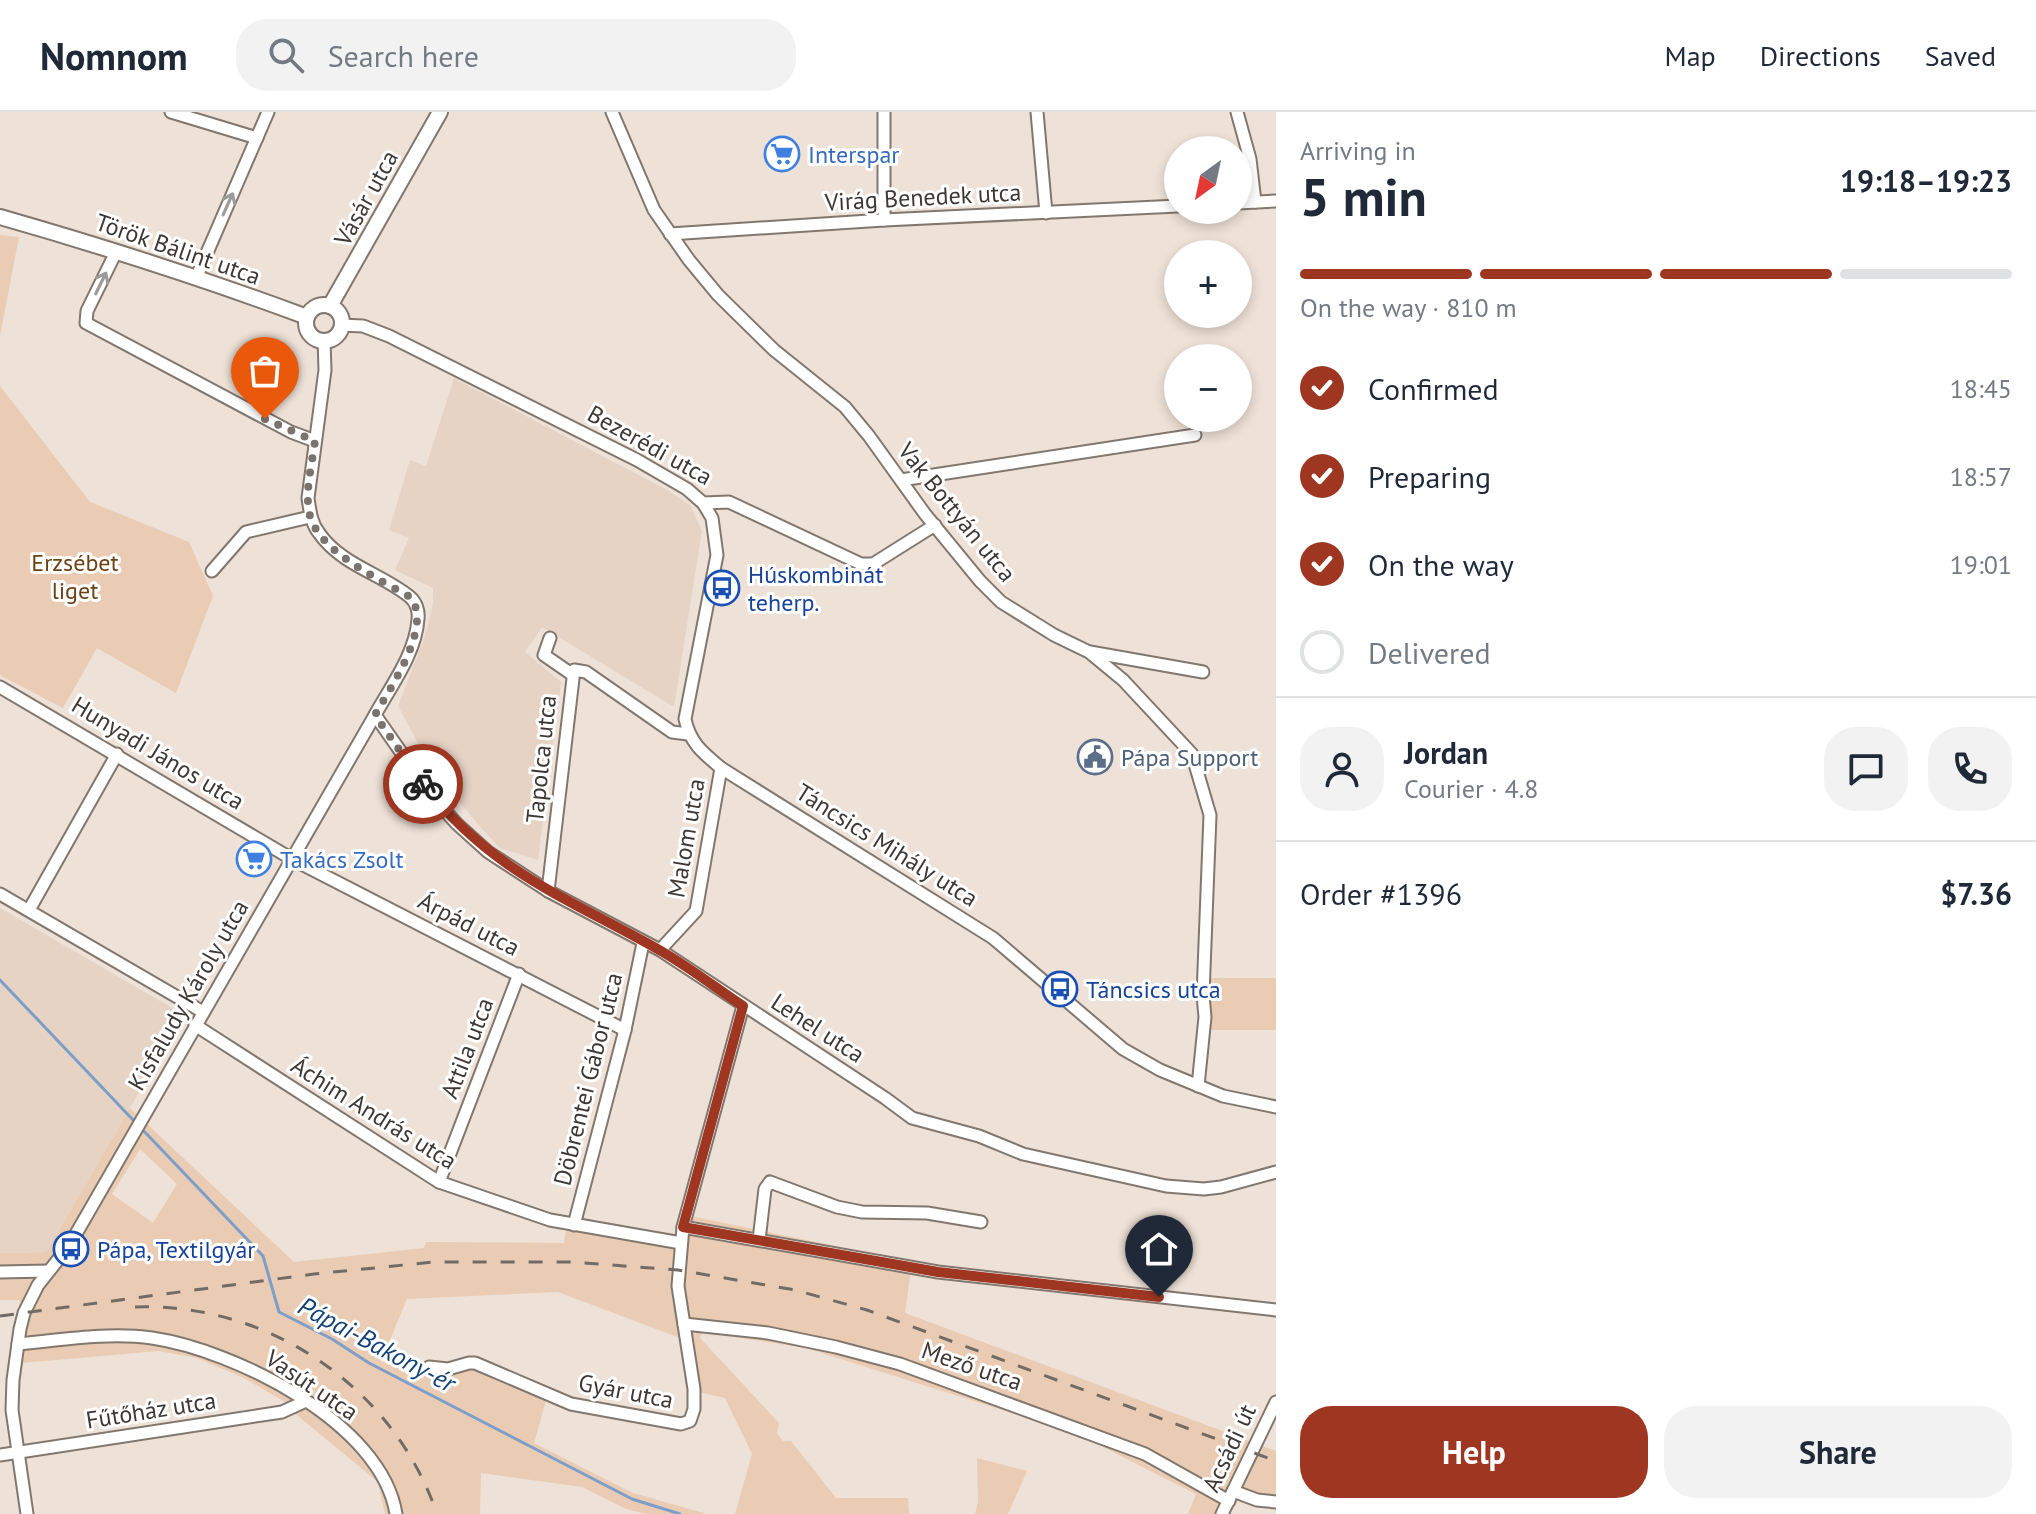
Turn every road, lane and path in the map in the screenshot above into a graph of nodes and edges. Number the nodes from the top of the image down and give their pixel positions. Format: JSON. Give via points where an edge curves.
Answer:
{"nodes":[{"id":1,"x":171,"y":112,"type":"edge"},
{"id":2,"x":268,"y":112,"type":"edge"},
{"id":3,"x":440,"y":112,"type":"edge"},
{"id":4,"x":612,"y":112,"type":"edge"},
{"id":5,"x":884,"y":112,"type":"edge"},
{"id":6,"x":1037,"y":112,"type":"edge"},
{"id":7,"x":1237,"y":112,"type":"edge"},
{"id":8,"x":257,"y":138,"type":"junction"},
{"id":9,"x":1276,"y":201,"type":"edge"},
{"id":10,"x":1252,"y":202,"type":"edge"},
{"id":11,"x":1255,"y":202,"type":"junction"},
{"id":12,"x":1164,"y":207,"type":"edge"},
{"id":13,"x":1046,"y":213,"type":"junction"},
{"id":14,"x":0,"y":217,"type":"edge"},
{"id":15,"x":884,"y":220,"type":"junction"},
{"id":16,"x":0,"y":224,"type":"edge"},
{"id":17,"x":35,"y":227,"type":"junction"},
{"id":18,"x":670,"y":234,"type":"junction"},
{"id":19,"x":116,"y":252,"type":"junction"},
{"id":20,"x":197,"y":276,"type":"junction"},
{"id":21,"x":330,"y":306,"type":"junction"},
{"id":22,"x":307,"y":317,"type":"junction"},
{"id":23,"x":341,"y":325,"type":"junction"},
{"id":24,"x":324,"y":340,"type":"junction"},
{"id":25,"x":1195,"y":435,"type":"dead end"},
{"id":26,"x":315,"y":441,"type":"junction"},
{"id":27,"x":901,"y":480,"type":"junction"},
{"id":28,"x":703,"y":503,"type":"junction"},
{"id":29,"x":310,"y":517,"type":"junction"},
{"id":30,"x":935,"y":525,"type":"junction"},
{"id":31,"x":212,"y":571,"type":"dead end"},
{"id":32,"x":550,"y":638,"type":"dead end"},
{"id":33,"x":1089,"y":652,"type":"junction"},
{"id":34,"x":1203,"y":672,"type":"dead end"},
{"id":35,"x":573,"y":675,"type":"junction"},
{"id":36,"x":0,"y":687,"type":"edge"},
{"id":37,"x":375,"y":715,"type":"junction"},
{"id":38,"x":688,"y":734,"type":"junction"},
{"id":39,"x":117,"y":754,"type":"junction"},
{"id":40,"x":721,"y":768,"type":"junction"},
{"id":41,"x":292,"y":859,"type":"junction"},
{"id":42,"x":548,"y":891,"type":"junction"},
{"id":43,"x":0,"y":894,"type":"edge"},
{"id":44,"x":29,"y":910,"type":"junction"},
{"id":45,"x":643,"y":943,"type":"junction"},
{"id":46,"x":660,"y":950,"type":"junction"},
{"id":47,"x":519,"y":974,"type":"junction"},
{"id":48,"x":743,"y":1006,"type":"junction"},
{"id":49,"x":203,"y":1012,"type":"junction"},
{"id":50,"x":195,"y":1025,"type":"junction"},
{"id":51,"x":625,"y":1030,"type":"junction"},
{"id":52,"x":1198,"y":1086,"type":"junction"},
{"id":53,"x":1273,"y":1108,"type":"edge"},
{"id":54,"x":1276,"y":1172,"type":"edge"},
{"id":55,"x":439,"y":1182,"type":"junction"},
{"id":56,"x":981,"y":1222,"type":"dead end"},
{"id":57,"x":574,"y":1225,"type":"junction"},
{"id":58,"x":683,"y":1227,"type":"junction"},
{"id":59,"x":759,"y":1240,"type":"junction"},
{"id":60,"x":681,"y":1243,"type":"junction"},
{"id":61,"x":49,"y":1271,"type":"junction"},
{"id":62,"x":0,"y":1272,"type":"edge"},
{"id":63,"x":1276,"y":1310,"type":"edge"},
{"id":64,"x":684,"y":1324,"type":"junction"},
{"id":65,"x":18,"y":1344,"type":"junction"},
{"id":66,"x":429,"y":1367,"type":"dead end"},
{"id":67,"x":6,"y":1398,"type":"edge"},
{"id":68,"x":306,"y":1401,"type":"junction"},
{"id":69,"x":1276,"y":1402,"type":"edge"},
{"id":70,"x":17,"y":1453,"type":"junction"},
{"id":71,"x":0,"y":1455,"type":"edge"},
{"id":72,"x":1231,"y":1496,"type":"junction"},
{"id":73,"x":1276,"y":1502,"type":"edge"},
{"id":74,"x":27,"y":1514,"type":"edge"},
{"id":75,"x":396,"y":1514,"type":"edge"},
{"id":76,"x":1222,"y":1514,"type":"edge"}],
"edges":[{"from":1,"to":8,"type":"street"},
{"from":2,"to":8,"type":"street"},
{"from":3,"to":21,"type":"street","name":"Vásár utca"},
{"from":4,"to":18,"type":"street","name":"Vak Bottyán utca","via":[[654,210]]},
{"from":5,"to":15,"type":"street"},
{"from":6,"to":13,"type":"street"},
{"from":7,"to":11,"type":"street"},
{"from":20,"to":8,"type":"street","one_way":true},
{"from":9,"to":11,"type":"street"},
{"from":10,"to":11,"type":"street"},
{"from":12,"to":13,"type":"street","name":"Virág Benedek utca"},
{"from":13,"to":15,"type":"street","name":"Virág Benedek utca"},
{"from":14,"to":17,"type":"street","name":"Török Bálint utca"},
{"from":15,"to":18,"type":"street","name":"Virág Benedek utca"},
{"from":16,"to":17,"type":"street","name":"Török Bálint utca"},
{"from":17,"to":19,"type":"street","name":"Török Bálint utca"},
{"from":18,"to":27,"type":"street","name":"Vak Bottyán utca","via":[[749,326],[845,407]]},
{"from":19,"to":20,"type":"street","name":"Török Bálint utca"},
{"from":26,"to":19,"type":"street","one_way":true,"via":[[86,323]]},
{"from":20,"to":22,"type":"street","name":"Török Bálint utca"},
{"from":21,"to":22,"type":"street","via":[[319,306]]},
{"from":21,"to":23,"type":"street","via":[[339,313]]},
{"from":22,"to":24,"type":"street","via":[[309,333]]},
{"from":23,"to":24,"type":"street","via":[[335,336]]},
{"from":23,"to":28,"type":"street","name":"Bezerédi utca","via":[[389,336],[637,460]]},
{"from":24,"to":26,"type":"street"},
{"from":25,"to":27,"type":"street"},
{"from":26,"to":29,"type":"street"},
{"from":27,"to":30,"type":"street","name":"Vak Bottyán utca"},
{"from":28,"to":30,"type":"street","name":"Bezerédi utca","via":[[729,502],[861,564],[873,564]]},
{"from":28,"to":38,"type":"street","via":[[712,518],[717,555],[685,719]]},
{"from":29,"to":31,"type":"street","via":[[246,532]]},
{"from":29,"to":37,"type":"street","name":"Kisfaludy Károly utca","via":[[335,550],[410,597],[418,610],[406,658]]},
{"from":30,"to":33,"type":"street","name":"Vak Bottyán utca","via":[[1001,602]]},
{"from":32,"to":35,"type":"street","via":[[544,655]]},
{"from":33,"to":34,"type":"street"},
{"from":33,"to":52,"type":"street","name":"Vak Bottyán utca","via":[[1123,680],[1192,754],[1210,815]]},
{"from":35,"to":38,"type":"street","name":"Tapolca utca","via":[[574,670],[586,672],[672,732]]},
{"from":35,"to":42,"type":"street","name":"Tapolca utca"},
{"from":36,"to":39,"type":"street","name":"Hunyadi János utca"},
{"from":37,"to":41,"type":"street","name":"Kisfaludy Károly utca"},
{"from":37,"to":42,"type":"street","name":"Lehel utca","via":[[457,824],[488,852]]},
{"from":38,"to":40,"type":"street","name":"Táncsics Mihály utca"},
{"from":39,"to":41,"type":"street","name":"Hunyadi János utca"},
{"from":39,"to":44,"type":"street"},
{"from":40,"to":46,"type":"street","name":"Malom utca","via":[[696,911]]},
{"from":40,"to":52,"type":"street","name":"Táncsics Mihály utca","via":[[993,938],[1123,1049]]},
{"from":41,"to":47,"type":"street","name":"Árpád utca"},
{"from":41,"to":49,"type":"street","name":"Kisfaludy Károly utca"},
{"from":42,"to":45,"type":"street","name":"Lehel utca"},
{"from":43,"to":44,"type":"street"},
{"from":44,"to":49,"type":"street"},
{"from":45,"to":46,"type":"street","name":"Lehel utca"},
{"from":45,"to":51,"type":"street","name":"Döbrentei Gábor utca"},
{"from":46,"to":48,"type":"street","name":"Lehel utca"},
{"from":47,"to":51,"type":"street","name":"Árpád utca"},
{"from":47,"to":55,"type":"street","name":"Attila utca"},
{"from":48,"to":54,"type":"street","name":"Lehel utca","via":[[912,1118],[1023,1154],[1181,1189],[1221,1187]]},
{"from":48,"to":58,"type":"street","name":"Gyár utca"},
{"from":49,"to":50,"type":"street","name":"Kisfaludy Károly utca"},
{"from":50,"to":55,"type":"street","name":"Áchim András utca"},
{"from":50,"to":61,"type":"street","name":"Kisfaludy Károly utca","via":[[69,1246]]},
{"from":51,"to":57,"type":"street","name":"Döbrentei Gábor utca"},
{"from":52,"to":53,"type":"street","name":"Táncsics Mihály utca"},
{"from":55,"to":57,"type":"street","name":"Áchim András utca"},
{"from":56,"to":59,"type":"street","via":[[927,1213],[862,1212],[770,1182]]},
{"from":57,"to":60,"type":"street","name":"Áchim András utca"},
{"from":58,"to":59,"type":"street"},
{"from":58,"to":60,"type":"street","name":"Gyár utca"},
{"from":59,"to":63,"type":"street","via":[[938,1272]]},
{"from":60,"to":64,"type":"street","name":"Gyár utca","via":[[678,1286]]},
{"from":61,"to":62,"type":"street"},
{"from":61,"to":65,"type":"street","name":"Kisfaludy Károly utca","via":[[24,1313]]},
{"from":64,"to":66,"type":"street","name":"Gyár utca","via":[[694,1389],[693,1416],[686,1424],[571,1404],[475,1363]]},
{"from":64,"to":72,"type":"street","name":"Mező utca","via":[[781,1335],[900,1364],[1145,1454]]},
{"from":65,"to":67,"type":"street","name":"Kisfaludy Károly utca"},
{"from":65,"to":68,"type":"street","name":"Vasút utca","via":[[112,1336],[165,1340],[248,1367]]},
{"from":67,"to":70,"type":"street","name":"Kisfaludy Károly utca"},
{"from":68,"to":70,"type":"street","name":"Fűtőház utca","via":[[282,1412]]},
{"from":68,"to":75,"type":"street","name":"Vasút utca","via":[[373,1460],[391,1490]]},
{"from":69,"to":72,"type":"street","name":"Acsádi út"},
{"from":70,"to":71,"type":"street","name":"Fűtőház utca"},
{"from":70,"to":74,"type":"street","name":"Kisfaludy Károly utca"},
{"from":72,"to":73,"type":"street","name":"Mező utca"},
{"from":72,"to":76,"type":"street","name":"Acsádi út"}]}
